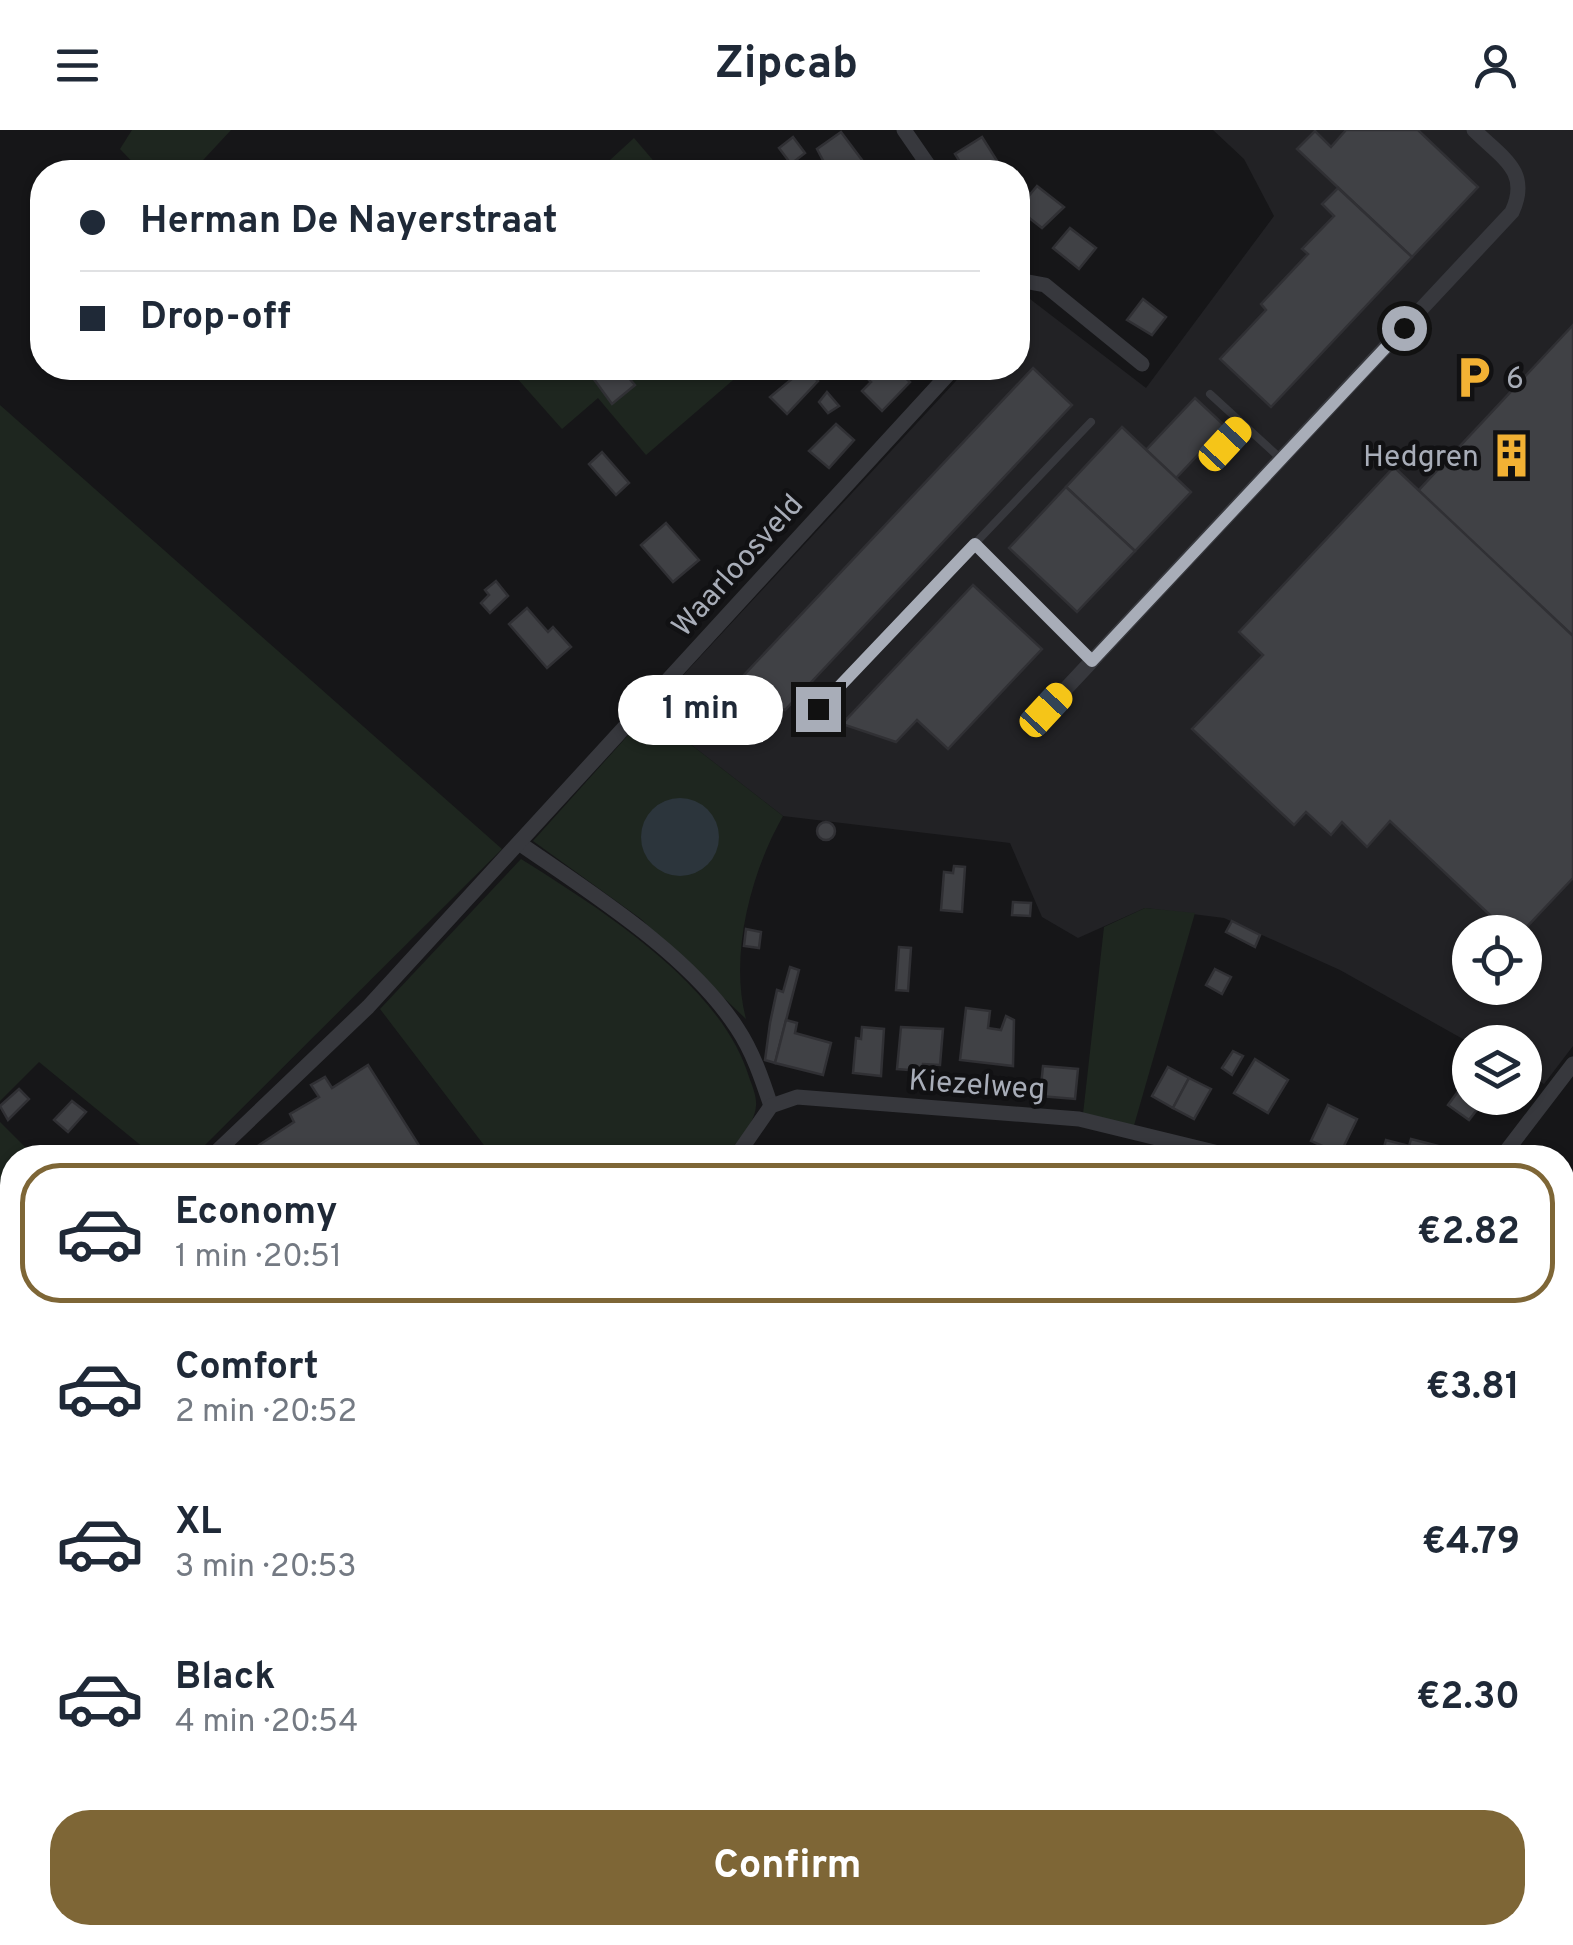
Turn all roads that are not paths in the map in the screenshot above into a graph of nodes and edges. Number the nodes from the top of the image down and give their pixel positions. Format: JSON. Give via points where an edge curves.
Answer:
{"nodes":[{"id":1,"x":904,"y":130,"type":"edge"},
{"id":2,"x":1474,"y":130,"type":"edge"},
{"id":3,"x":925,"y":160,"type":"edge"},
{"id":4,"x":1030,"y":283,"type":"edge"},
{"id":5,"x":1142,"y":364,"type":"dead end"},
{"id":6,"x":943,"y":380,"type":"edge"},
{"id":7,"x":1210,"y":394,"type":"dead end"},
{"id":8,"x":1091,"y":422,"type":"dead end"},
{"id":9,"x":1243,"y":424,"type":"junction"},
{"id":10,"x":1281,"y":459,"type":"junction"},
{"id":11,"x":1208,"y":463,"type":"dead end"},
{"id":12,"x":975,"y":544,"type":"junction"},
{"id":13,"x":1092,"y":661,"type":"junction"},
{"id":14,"x":818,"y":709,"type":"dead end"},
{"id":15,"x":1046,"y":710,"type":"dead end"},
{"id":16,"x":519,"y":843,"type":"junction"},
{"id":17,"x":1573,"y":1064,"type":"edge"},
{"id":18,"x":771,"y":1106,"type":"junction"},
{"id":19,"x":224,"y":1145,"type":"edge"},
{"id":20,"x":743,"y":1145,"type":"edge"},
{"id":21,"x":1185,"y":1145,"type":"edge"},
{"id":22,"x":1511,"y":1145,"type":"edge"}],
"edges":[{"from":1,"to":3,"type":"street"},
{"from":2,"to":10,"type":"street","via":[[1518,174],[1522,191],[1512,212]]},
{"from":4,"to":5,"type":"street","via":[[1046,286]]},
{"from":6,"to":16,"type":"street","name":"Waarloosveld"},
{"from":7,"to":9,"type":"lane"},
{"from":8,"to":12,"type":"lane"},
{"from":9,"to":10,"type":"lane"},
{"from":9,"to":11,"type":"lane"},
{"from":10,"to":13,"type":"street"},
{"from":12,"to":13,"type":"lane"},
{"from":12,"to":14,"type":"lane"},
{"from":13,"to":15,"type":"street"},
{"from":16,"to":18,"type":"street","via":[[711,993],[738,1028]]},
{"from":16,"to":19,"type":"street","name":"Waarloosveld","via":[[368,1006]]},
{"from":17,"to":22,"type":"street"},
{"from":18,"to":20,"type":"street"},
{"from":18,"to":21,"type":"street","name":"Kiezelweg","via":[[797,1097],[1080,1120]]}]}
